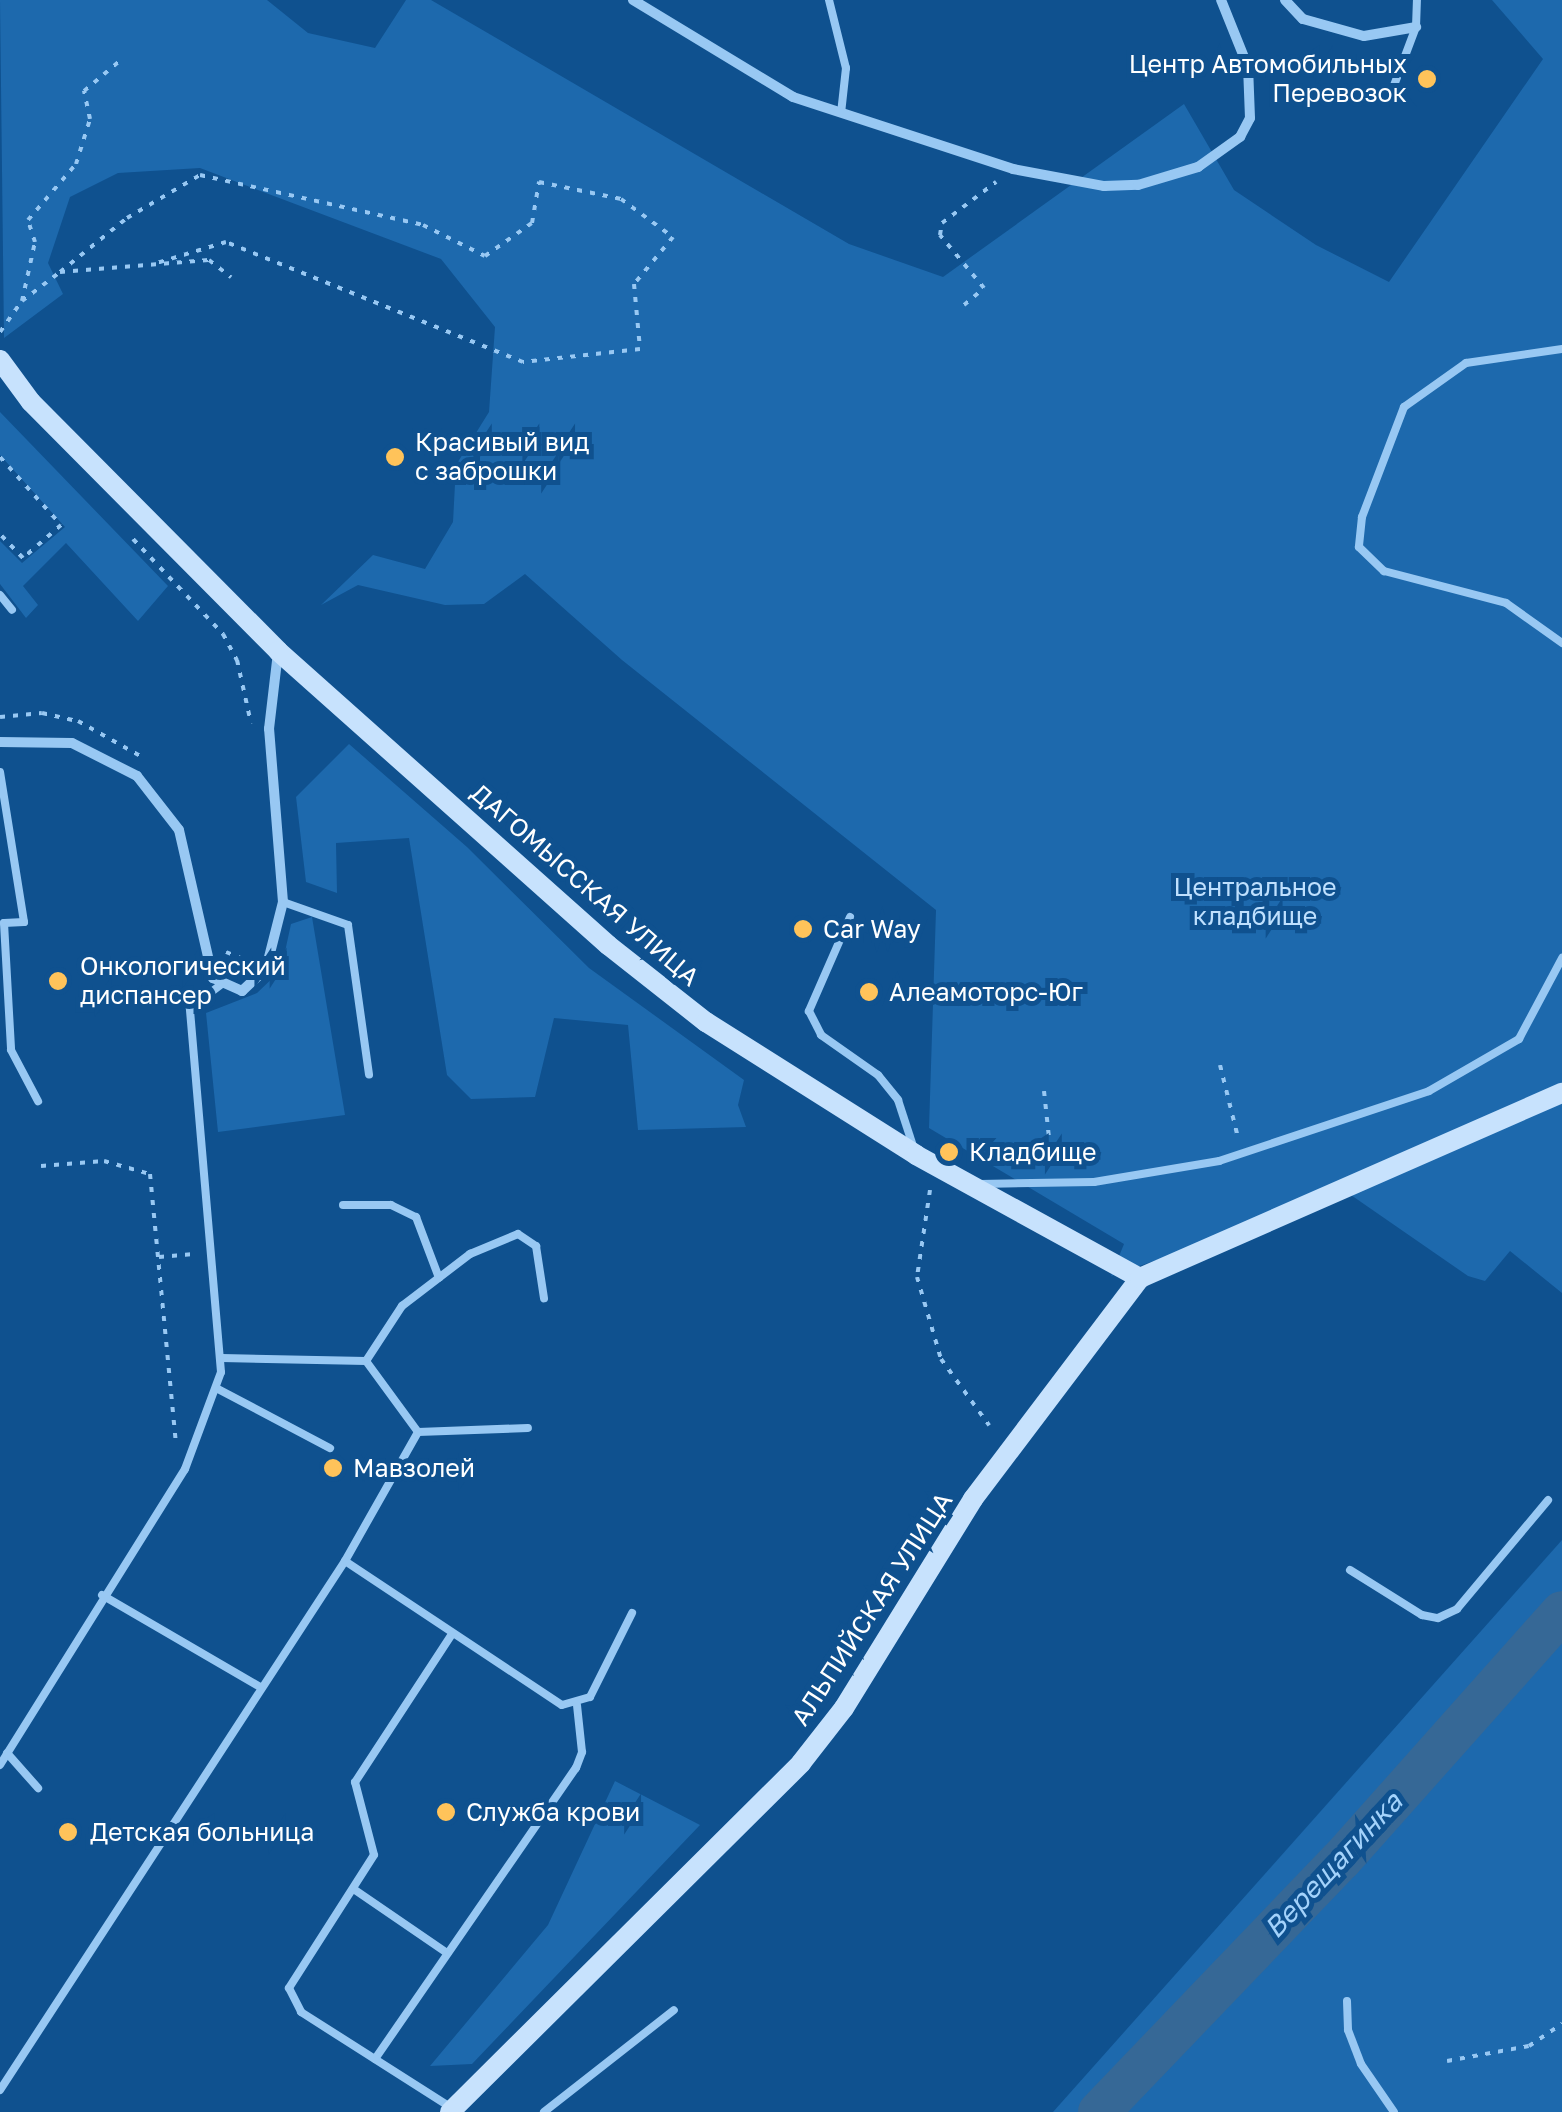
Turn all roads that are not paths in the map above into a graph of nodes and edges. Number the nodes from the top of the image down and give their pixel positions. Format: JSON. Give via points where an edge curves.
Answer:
{"nodes":[{"id":1,"x":633,"y":0,"type":"edge"},
{"id":2,"x":829,"y":0,"type":"edge"},
{"id":3,"x":1220,"y":0,"type":"edge"},
{"id":4,"x":1285,"y":0,"type":"edge"},
{"id":5,"x":1417,"y":0,"type":"edge"},
{"id":6,"x":1416,"y":27,"type":"junction"},
{"id":7,"x":1390,"y":96,"type":"dead end"},
{"id":8,"x":840,"y":114,"type":"junction"},
{"id":9,"x":1562,"y":349,"type":"edge"},
{"id":10,"x":4,"y":374,"type":"edge"},
{"id":11,"x":0,"y":595,"type":"edge"},
{"id":12,"x":12,"y":610,"type":"dead end"},
{"id":13,"x":1562,"y":643,"type":"edge"},
{"id":14,"x":278,"y":651,"type":"junction"},
{"id":15,"x":0,"y":742,"type":"edge"},
{"id":16,"x":0,"y":772,"type":"edge"},
{"id":17,"x":283,"y":902,"type":"junction"},
{"id":18,"x":850,"y":917,"type":"dead end"},
{"id":19,"x":1562,"y":958,"type":"edge"},
{"id":20,"x":220,"y":985,"type":"junction"},
{"id":21,"x":369,"y":1075,"type":"dead end"},
{"id":22,"x":1562,"y":1092,"type":"edge"},
{"id":23,"x":38,"y":1101,"type":"dead end"},
{"id":24,"x":916,"y":1155,"type":"junction"},
{"id":25,"x":971,"y":1184,"type":"junction"},
{"id":26,"x":343,"y":1205,"type":"dead end"},
{"id":27,"x":439,"y":1278,"type":"junction"},
{"id":28,"x":1140,"y":1278,"type":"junction"},
{"id":29,"x":544,"y":1298,"type":"dead end"},
{"id":30,"x":222,"y":1358,"type":"junction"},
{"id":31,"x":366,"y":1361,"type":"junction"},
{"id":32,"x":216,"y":1388,"type":"junction"},
{"id":33,"x":528,"y":1428,"type":"dead end"},
{"id":34,"x":418,"y":1432,"type":"junction"},
{"id":35,"x":330,"y":1448,"type":"dead end"},
{"id":36,"x":1548,"y":1500,"type":"dead end"},
{"id":37,"x":344,"y":1562,"type":"junction"},
{"id":38,"x":1350,"y":1570,"type":"dead end"},
{"id":39,"x":102,"y":1595,"type":"junction"},
{"id":40,"x":632,"y":1613,"type":"dead end"},
{"id":41,"x":452,"y":1634,"type":"junction"},
{"id":42,"x":260,"y":1687,"type":"junction"},
{"id":43,"x":576,"y":1705,"type":"junction"},
{"id":44,"x":8,"y":1754,"type":"junction"},
{"id":45,"x":0,"y":1765,"type":"edge"},
{"id":46,"x":38,"y":1788,"type":"dead end"},
{"id":47,"x":355,"y":1890,"type":"junction"},
{"id":48,"x":447,"y":1953,"type":"junction"},
{"id":49,"x":1348,"y":2001,"type":"dead end"},
{"id":50,"x":674,"y":2010,"type":"dead end"},
{"id":51,"x":375,"y":2058,"type":"junction"},
{"id":52,"x":0,"y":2090,"type":"edge"},
{"id":53,"x":452,"y":2110,"type":"edge"},
{"id":54,"x":544,"y":2112,"type":"edge"},
{"id":55,"x":1394,"y":2112,"type":"edge"}],
"edges":[{"from":1,"to":8,"type":"street","via":[[756,78]]},
{"from":2,"to":8,"type":"lane","via":[[846,68]]},
{"from":3,"to":8,"type":"street","via":[[1248,67],[1250,118],[1225,154],[1138,184],[1104,186],[1013,170]]},
{"from":4,"to":6,"type":"street","via":[[1303,19],[1364,36]]},
{"from":5,"to":6,"type":"lane"},
{"from":6,"to":7,"type":"lane"},
{"from":9,"to":13,"type":"lane","via":[[1466,363],[1404,407],[1362,517],[1359,546],[1384,571],[1506,603]]},
{"from":10,"to":14,"type":"street","name":"ДАГОМЫССКАЯ УЛИЦА"},
{"from":11,"to":12,"type":"lane"},
{"from":14,"to":17,"type":"street","via":[[269,729]]},
{"from":14,"to":24,"type":"street","name":"ДАГОМЫССКАЯ УЛИЦА","via":[[650,978],[706,1022]]},
{"from":15,"to":20,"type":"street","via":[[72,742],[137,776],[179,830],[209,969]]},
{"from":16,"to":23,"type":"lane","via":[[24,922],[4,923],[12,1050]]},
{"from":17,"to":20,"type":"street","via":[[259,980],[242,991]]},
{"from":17,"to":21,"type":"lane","via":[[348,925]]},
{"from":18,"to":24,"type":"lane","via":[[809,1011],[820,1035],[878,1076],[898,1100]]},
{"from":19,"to":25,"type":"lane","via":[[1519,1039],[1429,1091],[1242,1153],[1094,1182]]},
{"from":20,"to":30,"type":"lane","via":[[190,1008]]},
{"from":22,"to":28,"type":"street"},
{"from":24,"to":25,"type":"street","name":"ДАГОМЫССКАЯ УЛИЦА"},
{"from":25,"to":28,"type":"street","name":"ДАГОМЫССКАЯ УЛИЦА"},
{"from":26,"to":27,"type":"lane","via":[[390,1205],[416,1217]]},
{"from":27,"to":29,"type":"lane","via":[[470,1254],[528,1235],[536,1246]]},
{"from":27,"to":31,"type":"lane","via":[[402,1306]]},
{"from":28,"to":53,"type":"street","name":"АЛЬПИЙСКАЯ УЛИЦА","via":[[973,1499],[844,1708],[801,1763]]},
{"from":30,"to":31,"type":"lane"},
{"from":30,"to":32,"type":"lane"},
{"from":31,"to":34,"type":"lane"},
{"from":32,"to":35,"type":"lane"},
{"from":32,"to":39,"type":"lane","via":[[185,1469]]},
{"from":33,"to":34,"type":"lane"},
{"from":34,"to":37,"type":"lane"},
{"from":36,"to":38,"type":"lane","via":[[1456,1609],[1438,1618],[1422,1615]]},
{"from":37,"to":41,"type":"lane"},
{"from":37,"to":42,"type":"lane"},
{"from":39,"to":42,"type":"lane"},
{"from":39,"to":44,"type":"lane"},
{"from":40,"to":43,"type":"lane","via":[[590,1697]]},
{"from":41,"to":43,"type":"lane","via":[[544,1696]]},
{"from":41,"to":47,"type":"lane","via":[[355,1782],[374,1855]]},
{"from":42,"to":52,"type":"lane"},
{"from":43,"to":48,"type":"lane","via":[[582,1752],[576,1768]]},
{"from":44,"to":45,"type":"lane"},
{"from":44,"to":46,"type":"lane"},
{"from":47,"to":48,"type":"lane"},
{"from":47,"to":51,"type":"lane","via":[[289,1988],[301,2012]]},
{"from":48,"to":51,"type":"lane"},
{"from":49,"to":55,"type":"lane","via":[[1348,2030],[1361,2064]]},
{"from":50,"to":54,"type":"lane"},
{"from":51,"to":53,"type":"lane"}]}
